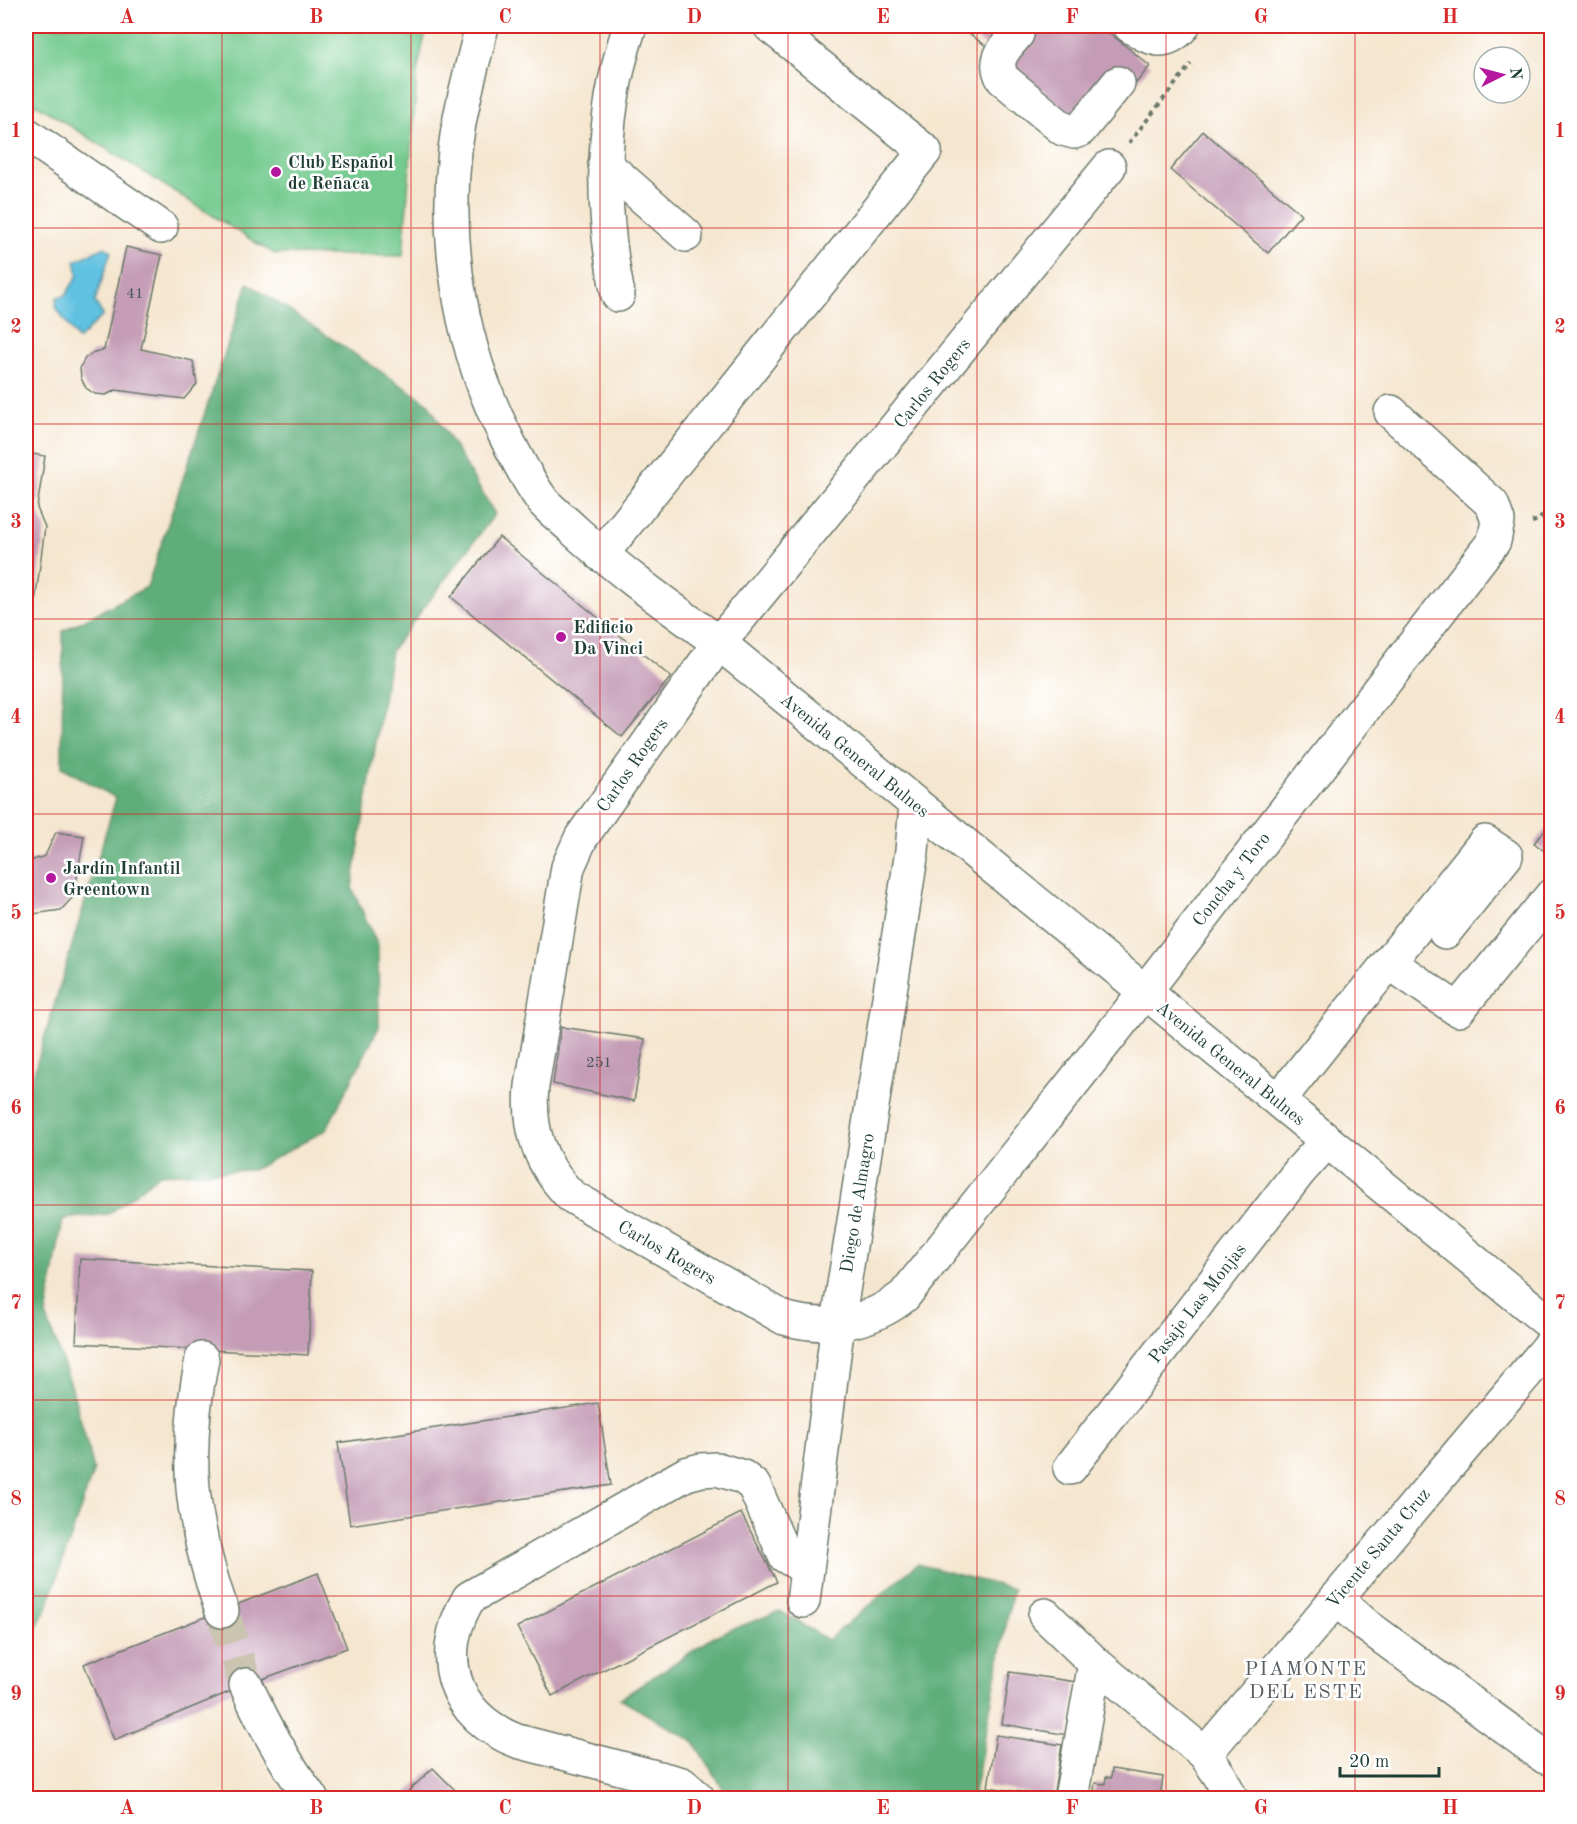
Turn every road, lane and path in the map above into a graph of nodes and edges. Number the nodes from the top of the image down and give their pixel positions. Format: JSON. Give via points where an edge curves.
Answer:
{"nodes":[{"id":1,"x":482,"y":26,"type":"edge"},
{"id":2,"x":630,"y":26,"type":"edge"},
{"id":3,"x":770,"y":26,"type":"edge"},
{"id":4,"x":1130,"y":26,"type":"edge"},
{"id":5,"x":1182,"y":26,"type":"edge"},
{"id":6,"x":1017,"y":34,"type":"dead end"},
{"id":7,"x":1193,"y":61,"type":"dead end"},
{"id":8,"x":1118,"y":83,"type":"dead end"},
{"id":9,"x":26,"y":134,"type":"edge"},
{"id":10,"x":604,"y":164,"type":"junction"},
{"id":11,"x":1109,"y":167,"type":"joint"},
{"id":12,"x":161,"y":226,"type":"dead end"},
{"id":13,"x":686,"y":235,"type":"dead end"},
{"id":14,"x":618,"y":295,"type":"dead end"},
{"id":15,"x":1391,"y":412,"type":"dead end"},
{"id":16,"x":601,"y":555,"type":"junction"},
{"id":17,"x":718,"y":643,"type":"junction"},
{"id":18,"x":916,"y":805,"type":"junction"},
{"id":19,"x":1551,"y":895,"type":"edge"},
{"id":20,"x":1445,"y":932,"type":"dead end"},
{"id":21,"x":1390,"y":963,"type":"junction"},
{"id":22,"x":1144,"y":991,"type":"junction"},
{"id":23,"x":1280,"y":1102,"type":"junction"},
{"id":24,"x":1327,"y":1141,"type":"junction"},
{"id":25,"x":838,"y":1323,"type":"junction"},
{"id":26,"x":1551,"y":1324,"type":"edge"},
{"id":27,"x":1551,"y":1343,"type":"edge"},
{"id":28,"x":201,"y":1359,"type":"dead end"},
{"id":29,"x":1070,"y":1468,"type":"dead end"},
{"id":30,"x":807,"y":1569,"type":"junction"},
{"id":31,"x":1336,"y":1599,"type":"junction"},
{"id":32,"x":803,"y":1601,"type":"dead end"},
{"id":33,"x":222,"y":1611,"type":"tunnel mouth"},
{"id":34,"x":1045,"y":1615,"type":"dead end"},
{"id":35,"x":1095,"y":1663,"type":"junction"},
{"id":36,"x":246,"y":1685,"type":"tunnel mouth"},
{"id":37,"x":1205,"y":1754,"type":"junction"},
{"id":38,"x":1545,"y":1757,"type":"dead end"},
{"id":39,"x":311,"y":1798,"type":"edge"},
{"id":40,"x":698,"y":1798,"type":"edge"},
{"id":41,"x":1071,"y":1798,"type":"edge"},
{"id":42,"x":1231,"y":1798,"type":"edge"}],
"edges":[{"from":1,"to":16,"type":"street","name":"Avenida General Bulnes","via":[[462,106],[452,193],[456,281],[465,323],[481,380],[517,459],[543,501]]},
{"from":2,"to":10,"type":"street","via":[[615,82]]},
{"from":3,"to":16,"type":"street","via":[[925,151]]},
{"from":4,"to":5,"type":"street","via":[[1144,35],[1163,39]]},
{"from":6,"to":8,"type":"street","via":[[1001,53],[999,72],[1063,129],[1080,130]]},
{"from":7,"to":11,"type":"path"},
{"from":9,"to":12,"type":"street"},
{"from":10,"to":13,"type":"street"},
{"from":10,"to":14,"type":"street","via":[[609,252]]},
{"from":11,"to":17,"type":"street","name":"Carlos Rogers"},
{"from":15,"to":22,"type":"street","name":"Concha y Toro","via":[[1492,504],[1498,521],[1494,541]]},
{"from":16,"to":17,"type":"street","name":"Avenida General Bulnes"},
{"from":17,"to":18,"type":"street","name":"Avenida General Bulnes"},
{"from":17,"to":25,"type":"street","name":"Carlos Rogers","via":[[581,838],[568,867],[532,1086],[532,1127],[546,1165],[571,1196],[776,1315],[799,1323]]},
{"from":18,"to":22,"type":"street","name":"Avenida General Bulnes"},
{"from":18,"to":25,"type":"street","name":"Diego de Almagro"},
{"from":19,"to":21,"type":"street","via":[[1458,1010]]},
{"from":20,"to":21,"type":"street","via":[[1506,856],[1485,842]]},
{"from":21,"to":23,"type":"street"},
{"from":22,"to":23,"type":"street","name":"Avenida General Bulnes"},
{"from":22,"to":25,"type":"street","name":"Concha y Toro","via":[[904,1296],[872,1317]]},
{"from":23,"to":24,"type":"street","name":"Avenida General Bulnes"},
{"from":24,"to":26,"type":"street","name":"Avenida General Bulnes"},
{"from":24,"to":29,"type":"street","name":"Pasaje Las Monjas"},
{"from":25,"to":30,"type":"street","name":"Diego de Almagro"},
{"from":27,"to":31,"type":"street","name":"Vicente Santa Cruz"},
{"from":28,"to":33,"type":"street","via":[[191,1432],[192,1485],[197,1528]]},
{"from":30,"to":32,"type":"street","name":"Diego de Almagro"},
{"from":30,"to":40,"type":"street","via":[[785,1556],[754,1486],[730,1472],[701,1470],[686,1474],[469,1598],[458,1615],[451,1645],[453,1675],[460,1694],[484,1723],[517,1741],[682,1784]]},
{"from":31,"to":37,"type":"street","name":"Vicente Santa Cruz"},
{"from":31,"to":38,"type":"street"},
{"from":34,"to":35,"type":"street"},
{"from":35,"to":37,"type":"street"},
{"from":35,"to":41,"type":"street"},
{"from":36,"to":39,"type":"street","via":[[274,1743]]},
{"from":37,"to":42,"type":"street"}]}
